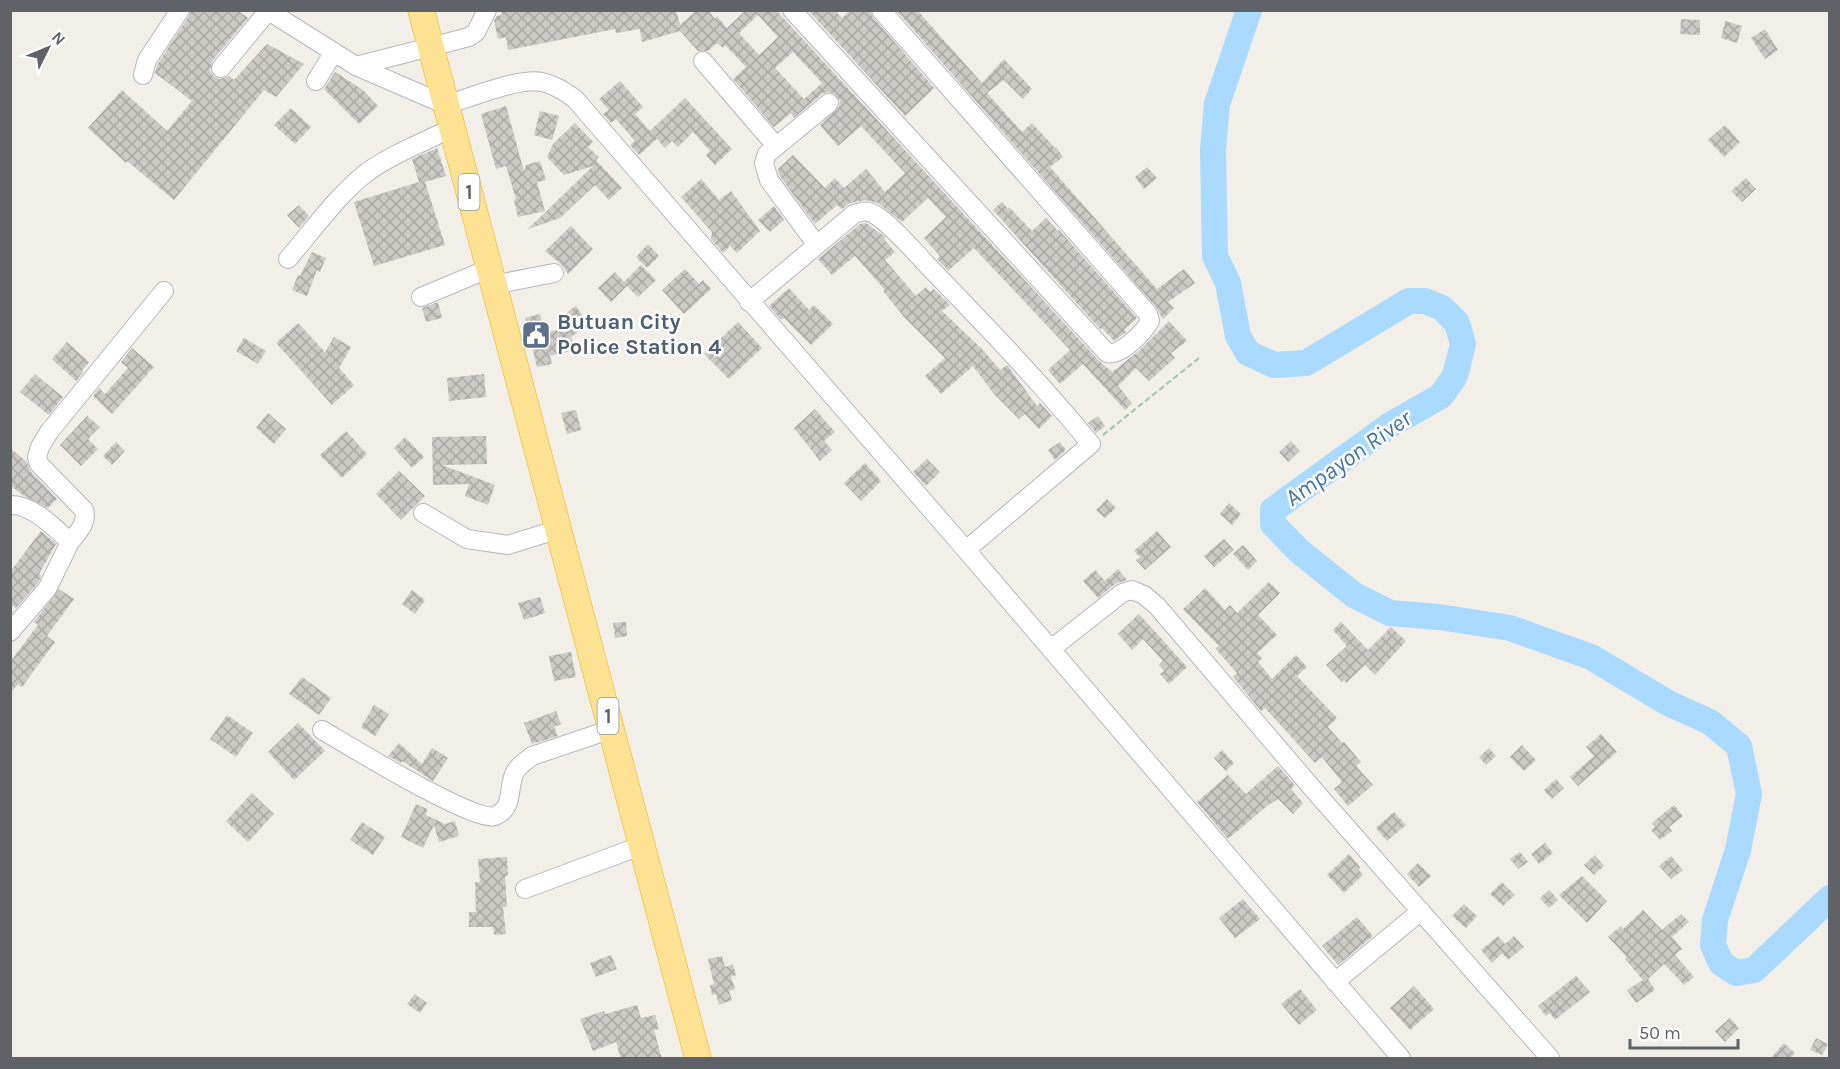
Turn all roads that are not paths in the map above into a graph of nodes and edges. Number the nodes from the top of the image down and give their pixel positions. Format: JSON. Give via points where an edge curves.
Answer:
{"nodes":[{"id":1,"x":180,"y":10,"type":"edge"},
{"id":2,"x":421,"y":10,"type":"edge"},
{"id":3,"x":487,"y":10,"type":"edge"},
{"id":4,"x":792,"y":10,"type":"edge"},
{"id":5,"x":881,"y":10,"type":"edge"},
{"id":6,"x":268,"y":11,"type":"edge"},
{"id":7,"x":430,"y":46,"type":"junction"},
{"id":8,"x":334,"y":52,"type":"junction"},
{"id":9,"x":703,"y":61,"type":"dead end"},
{"id":10,"x":356,"y":66,"type":"junction"},
{"id":11,"x":221,"y":68,"type":"dead end"},
{"id":12,"x":143,"y":75,"type":"dead end"},
{"id":13,"x":316,"y":81,"type":"dead end"},
{"id":14,"x":829,"y":103,"type":"dead end"},
{"id":15,"x":449,"y":116,"type":"junction"},
{"id":16,"x":776,"y":146,"type":"junction"},
{"id":17,"x":816,"y":244,"type":"junction"},
{"id":18,"x":288,"y":259,"type":"dead end"},
{"id":19,"x":554,"y":273,"type":"dead end"},
{"id":20,"x":490,"y":277,"type":"junction"},
{"id":21,"x":164,"y":291,"type":"dead end"},
{"id":22,"x":421,"y":297,"type":"dead end"},
{"id":23,"x":749,"y":302,"type":"junction"},
{"id":24,"x":10,"y":505,"type":"edge"},
{"id":25,"x":423,"y":513,"type":"dead end"},
{"id":26,"x":559,"y":529,"type":"junction"},
{"id":27,"x":70,"y":542,"type":"junction"},
{"id":28,"x":966,"y":550,"type":"junction"},
{"id":29,"x":10,"y":632,"type":"edge"},
{"id":30,"x":1051,"y":650,"type":"junction"},
{"id":31,"x":612,"y":729,"type":"junction"},
{"id":32,"x":322,"y":730,"type":"dead end"},
{"id":33,"x":642,"y":845,"type":"junction"},
{"id":34,"x":525,"y":890,"type":"dead end"},
{"id":35,"x":1421,"y":911,"type":"junction"},
{"id":36,"x":1335,"y":982,"type":"junction"},
{"id":37,"x":699,"y":1059,"type":"edge"},
{"id":38,"x":1401,"y":1059,"type":"edge"},
{"id":39,"x":1550,"y":1059,"type":"edge"}],
"edges":[{"from":1,"to":12,"type":"street","via":[[147,60]]},
{"from":2,"to":7,"type":"highway","number":"1"},
{"from":3,"to":7,"type":"street","via":[[473,35]]},
{"from":4,"to":5,"type":"street","via":[[1107,353],[1120,352],[1147,326],[1148,314]]},
{"from":6,"to":8,"type":"street"},
{"from":6,"to":11,"type":"street"},
{"from":7,"to":10,"type":"street"},
{"from":7,"to":15,"type":"highway","number":"1"},
{"from":8,"to":10,"type":"street"},
{"from":8,"to":13,"type":"street"},
{"from":9,"to":16,"type":"street"},
{"from":10,"to":15,"type":"street"},
{"from":14,"to":16,"type":"street"},
{"from":15,"to":18,"type":"street","via":[[366,173],[341,196]]},
{"from":15,"to":20,"type":"highway","number":"1"},
{"from":15,"to":23,"type":"street","via":[[518,83],[539,81],[558,86],[575,99]]},
{"from":16,"to":17,"type":"street","via":[[764,163],[769,180]]},
{"from":17,"to":23,"type":"street"},
{"from":17,"to":28,"type":"street","via":[[854,214],[870,212],[1019,361],[1091,444]]},
{"from":19,"to":20,"type":"street"},
{"from":20,"to":22,"type":"street"},
{"from":20,"to":26,"type":"highway","number":"1"},
{"from":21,"to":27,"type":"street","via":[[40,447],[39,464],[84,510],[86,517]]},
{"from":23,"to":28,"type":"street"},
{"from":24,"to":27,"type":"street","via":[[19,505],[35,514]]},
{"from":25,"to":26,"type":"street","via":[[467,538],[508,545]]},
{"from":26,"to":31,"type":"highway","number":"1"},
{"from":27,"to":29,"type":"street","via":[[47,589]]},
{"from":28,"to":30,"type":"street"},
{"from":30,"to":35,"type":"street","via":[[1122,593],[1132,590],[1144,595]]},
{"from":30,"to":36,"type":"street"},
{"from":31,"to":32,"type":"street","via":[[532,756],[522,763],[514,774],[509,803],[494,817],[485,817],[441,798]]},
{"from":31,"to":33,"type":"highway","number":"1"},
{"from":33,"to":34,"type":"street"},
{"from":33,"to":37,"type":"highway","number":"1"},
{"from":35,"to":36,"type":"street"},
{"from":35,"to":39,"type":"street"},
{"from":36,"to":38,"type":"street"}]}
